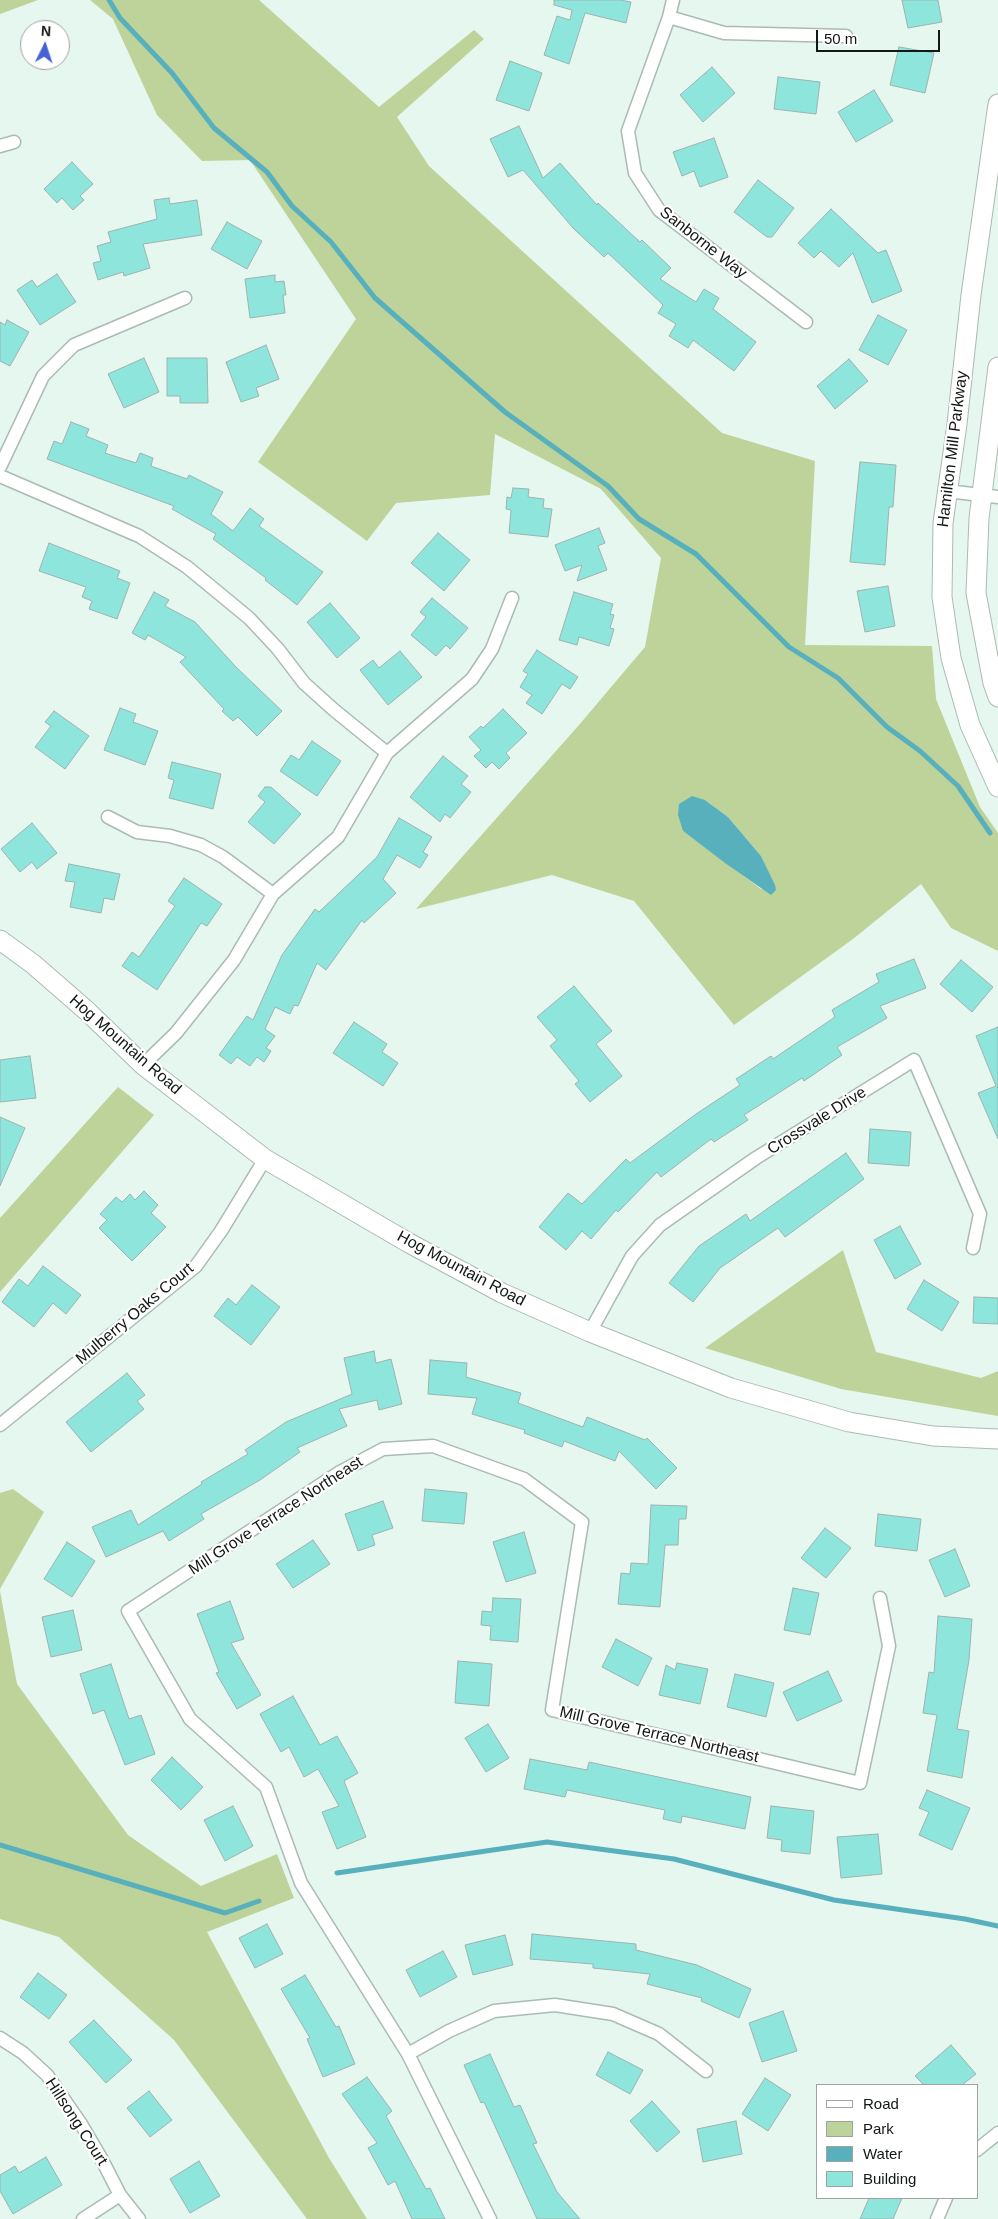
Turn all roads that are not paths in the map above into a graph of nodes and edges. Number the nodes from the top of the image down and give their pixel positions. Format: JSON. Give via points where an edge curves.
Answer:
{"nodes":[{"id":1,"x":673,"y":0,"type":"edge"},
{"id":2,"x":669,"y":17,"type":"junction"},
{"id":3,"x":846,"y":36,"type":"dead end"},
{"id":4,"x":997,"y":113,"type":"edge"},
{"id":5,"x":14,"y":142,"type":"dead end"},
{"id":6,"x":0,"y":146,"type":"edge"},
{"id":7,"x":185,"y":298,"type":"dead end"},
{"id":8,"x":806,"y":322,"type":"dead end"},
{"id":9,"x":998,"y":367,"type":"edge"},
{"id":10,"x":0,"y":467,"type":"edge"},
{"id":11,"x":0,"y":476,"type":"edge"},
{"id":12,"x":947,"y":491,"type":"junction"},
{"id":13,"x":990,"y":496,"type":"edge"},
{"id":14,"x":512,"y":598,"type":"dead end"},
{"id":15,"x":998,"y":697,"type":"edge"},
{"id":16,"x":387,"y":753,"type":"junction"},
{"id":17,"x":998,"y":787,"type":"edge"},
{"id":18,"x":108,"y":817,"type":"dead end"},
{"id":19,"x":273,"y":894,"type":"junction"},
{"id":20,"x":0,"y":940,"type":"edge"},
{"id":21,"x":143,"y":1065,"type":"junction"},
{"id":22,"x":265,"y":1159,"type":"junction"},
{"id":23,"x":973,"y":1248,"type":"dead end"},
{"id":24,"x":590,"y":1332,"type":"junction"},
{"id":25,"x":0,"y":1425,"type":"edge"},
{"id":26,"x":998,"y":1439,"type":"edge"},
{"id":27,"x":880,"y":1598,"type":"dead end"},
{"id":28,"x":0,"y":2038,"type":"edge"},
{"id":29,"x":408,"y":2054,"type":"junction"},
{"id":30,"x":706,"y":2071,"type":"dead end"},
{"id":31,"x":998,"y":2133,"type":"edge"},
{"id":32,"x":978,"y":2149,"type":"edge"},
{"id":33,"x":120,"y":2195,"type":"junction"},
{"id":34,"x":946,"y":2199,"type":"edge"},
{"id":35,"x":83,"y":2219,"type":"edge"},
{"id":36,"x":139,"y":2219,"type":"edge"},
{"id":37,"x":490,"y":2219,"type":"edge"},
{"id":38,"x":937,"y":2219,"type":"edge"}],
"edges":[{"from":1,"to":2,"type":"street","name":"Sanborne Way"},
{"from":2,"to":3,"type":"street","via":[[724,33]]},
{"from":2,"to":8,"type":"street","name":"Sanborne Way","via":[[628,131],[635,173],[659,210]]},
{"from":4,"to":12,"type":"street","name":"Hamilton Mill Parkway"},
{"from":5,"to":6,"type":"street"},
{"from":7,"to":10,"type":"street","via":[[74,345],[43,376]]},
{"from":9,"to":13,"type":"street"},
{"from":11,"to":16,"type":"street","via":[[139,536],[187,567],[249,618],[304,683]]},
{"from":12,"to":13,"type":"street"},
{"from":12,"to":17,"type":"street","name":"Hamilton Mill Parkway","via":[[942,596],[951,658],[970,725]]},
{"from":13,"to":15,"type":"street","via":[[979,518],[976,593]]},
{"from":14,"to":16,"type":"street","via":[[492,649],[472,679]]},
{"from":16,"to":19,"type":"street","via":[[338,838]]},
{"from":18,"to":19,"type":"street","via":[[137,832],[170,836],[201,845],[224,857]]},
{"from":19,"to":21,"type":"street","via":[[234,960],[176,1033]]},
{"from":20,"to":21,"type":"street","name":"Hog Mountain Road","via":[[33,964]]},
{"from":21,"to":22,"type":"street","name":"Hog Mountain Road"},
{"from":22,"to":24,"type":"street","name":"Hog Mountain Road","via":[[494,1289]]},
{"from":22,"to":25,"type":"street","name":"Mulberry Oaks Court","via":[[222,1231],[196,1266]]},
{"from":23,"to":24,"type":"street","name":"Crossvale Drive","via":[[980,1214],[914,1060],[756,1158],[660,1225],[632,1256]]},
{"from":24,"to":26,"type":"street","name":"Hog Mountain Road","via":[[731,1388],[849,1422],[933,1436]]},
{"from":27,"to":29,"type":"street","name":"Mill Grove Terrace Northeast","via":[[889,1646],[860,1783],[552,1710],[582,1522],[524,1480],[433,1446],[383,1449],[340,1472],[128,1611],[190,1719],[266,1787],[302,1883]]},
{"from":28,"to":33,"type":"street","name":"Hillsong Court","via":[[23,2053],[46,2075],[81,2124]]},
{"from":29,"to":30,"type":"street","via":[[494,2011],[555,2005],[613,2014],[659,2034]]},
{"from":29,"to":37,"type":"street","name":"Mill Grove Terrace Northeast"},
{"from":31,"to":32,"type":"street"},
{"from":33,"to":35,"type":"street"},
{"from":33,"to":36,"type":"street","name":"Hillsong Court"},
{"from":34,"to":38,"type":"street"}]}
